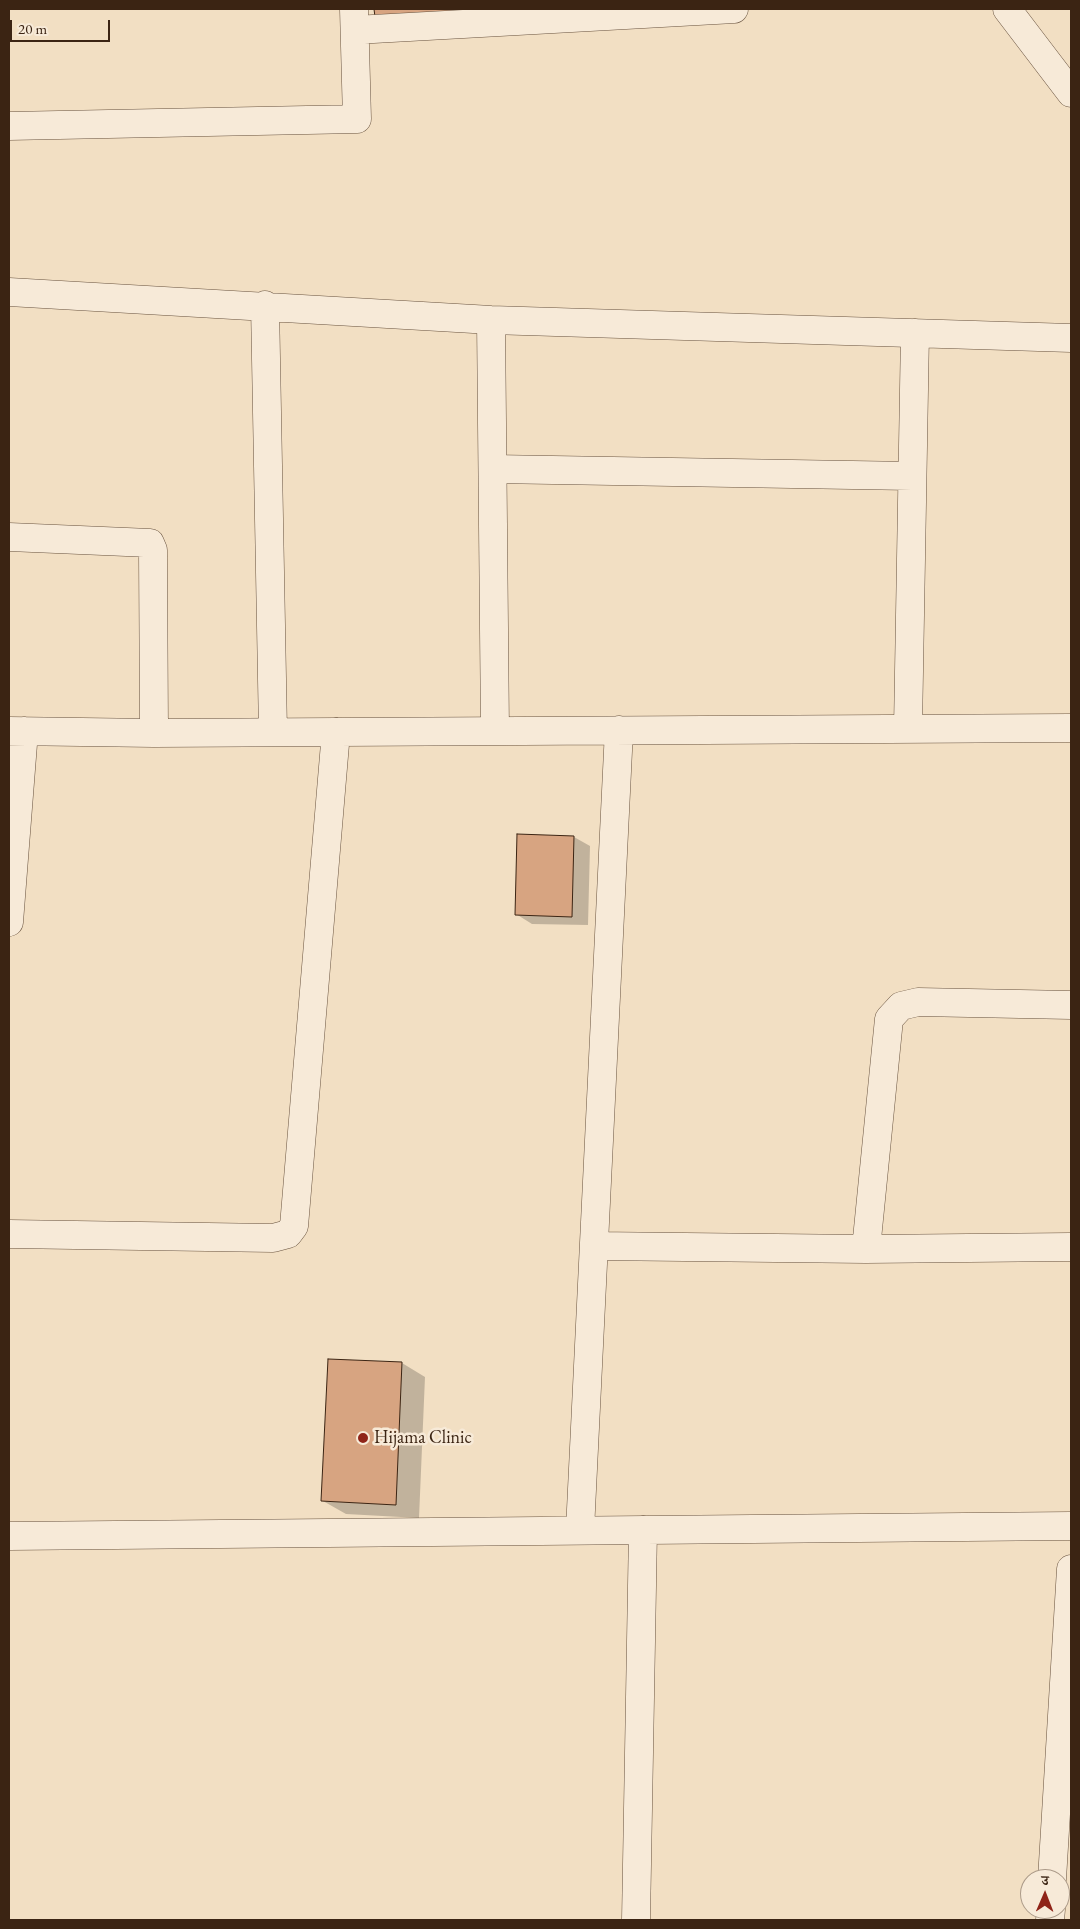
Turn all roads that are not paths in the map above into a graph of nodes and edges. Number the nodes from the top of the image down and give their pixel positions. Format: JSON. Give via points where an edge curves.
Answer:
{"nodes":[{"id":1,"x":734,"y":9,"type":"edge"},
{"id":2,"x":1007,"y":9,"type":"edge"},
{"id":3,"x":355,"y":19,"type":"edge"},
{"id":4,"x":1071,"y":93,"type":"edge"},
{"id":5,"x":9,"y":126,"type":"edge"},
{"id":6,"x":9,"y":292,"type":"edge"},
{"id":7,"x":265,"y":305,"type":"junction"},
{"id":8,"x":491,"y":320,"type":"junction"},
{"id":9,"x":915,"y":333,"type":"junction"},
{"id":10,"x":1071,"y":338,"type":"edge"},
{"id":11,"x":492,"y":469,"type":"junction"},
{"id":12,"x":912,"y":476,"type":"junction"},
{"id":13,"x":9,"y":537,"type":"edge"},
{"id":14,"x":908,"y":728,"type":"junction"},
{"id":15,"x":1071,"y":728,"type":"edge"},
{"id":16,"x":619,"y":730,"type":"junction"},
{"id":17,"x":16,"y":731,"type":"edge"},
{"id":18,"x":494,"y":731,"type":"junction"},
{"id":19,"x":273,"y":732,"type":"junction"},
{"id":20,"x":336,"y":732,"type":"junction"},
{"id":21,"x":154,"y":733,"type":"junction"},
{"id":22,"x":9,"y":922,"type":"edge"},
{"id":23,"x":1071,"y":1005,"type":"edge"},
{"id":24,"x":9,"y":1234,"type":"edge"},
{"id":25,"x":594,"y":1246,"type":"junction"},
{"id":26,"x":1071,"y":1247,"type":"edge"},
{"id":27,"x":866,"y":1249,"type":"junction"},
{"id":28,"x":1071,"y":1526,"type":"edge"},
{"id":29,"x":580,"y":1530,"type":"junction"},
{"id":30,"x":643,"y":1530,"type":"junction"},
{"id":31,"x":9,"y":1536,"type":"edge"},
{"id":32,"x":1071,"y":1569,"type":"edge"},
{"id":33,"x":1053,"y":1869,"type":"edge"},
{"id":34,"x":636,"y":1920,"type":"edge"}],
"edges":[{"from":1,"to":3,"type":"street"},
{"from":2,"to":4,"type":"street"},
{"from":3,"to":5,"type":"street","via":[[357,118]]},
{"from":6,"to":7,"type":"street"},
{"from":7,"to":8,"type":"street"},
{"from":7,"to":19,"type":"street"},
{"from":8,"to":9,"type":"street"},
{"from":8,"to":11,"type":"street"},
{"from":9,"to":10,"type":"street"},
{"from":9,"to":12,"type":"street"},
{"from":11,"to":12,"type":"street"},
{"from":11,"to":18,"type":"street"},
{"from":12,"to":14,"type":"street"},
{"from":13,"to":21,"type":"street","via":[[150,543],[153,550]]},
{"from":14,"to":15,"type":"street"},
{"from":14,"to":16,"type":"street"},
{"from":16,"to":18,"type":"street"},
{"from":16,"to":25,"type":"street"},
{"from":17,"to":21,"type":"street"},
{"from":17,"to":22,"type":"street"},
{"from":18,"to":20,"type":"street"},
{"from":19,"to":20,"type":"street"},
{"from":19,"to":21,"type":"street"},
{"from":20,"to":24,"type":"street","via":[[294,1226],[288,1234],[274,1238]]},
{"from":23,"to":27,"type":"street","via":[[918,1002],[901,1006],[889,1019]]},
{"from":25,"to":27,"type":"street"},
{"from":25,"to":29,"type":"street"},
{"from":26,"to":27,"type":"street"},
{"from":28,"to":30,"type":"street"},
{"from":29,"to":30,"type":"street"},
{"from":29,"to":31,"type":"street"},
{"from":30,"to":34,"type":"street"},
{"from":32,"to":33,"type":"street"}]}
